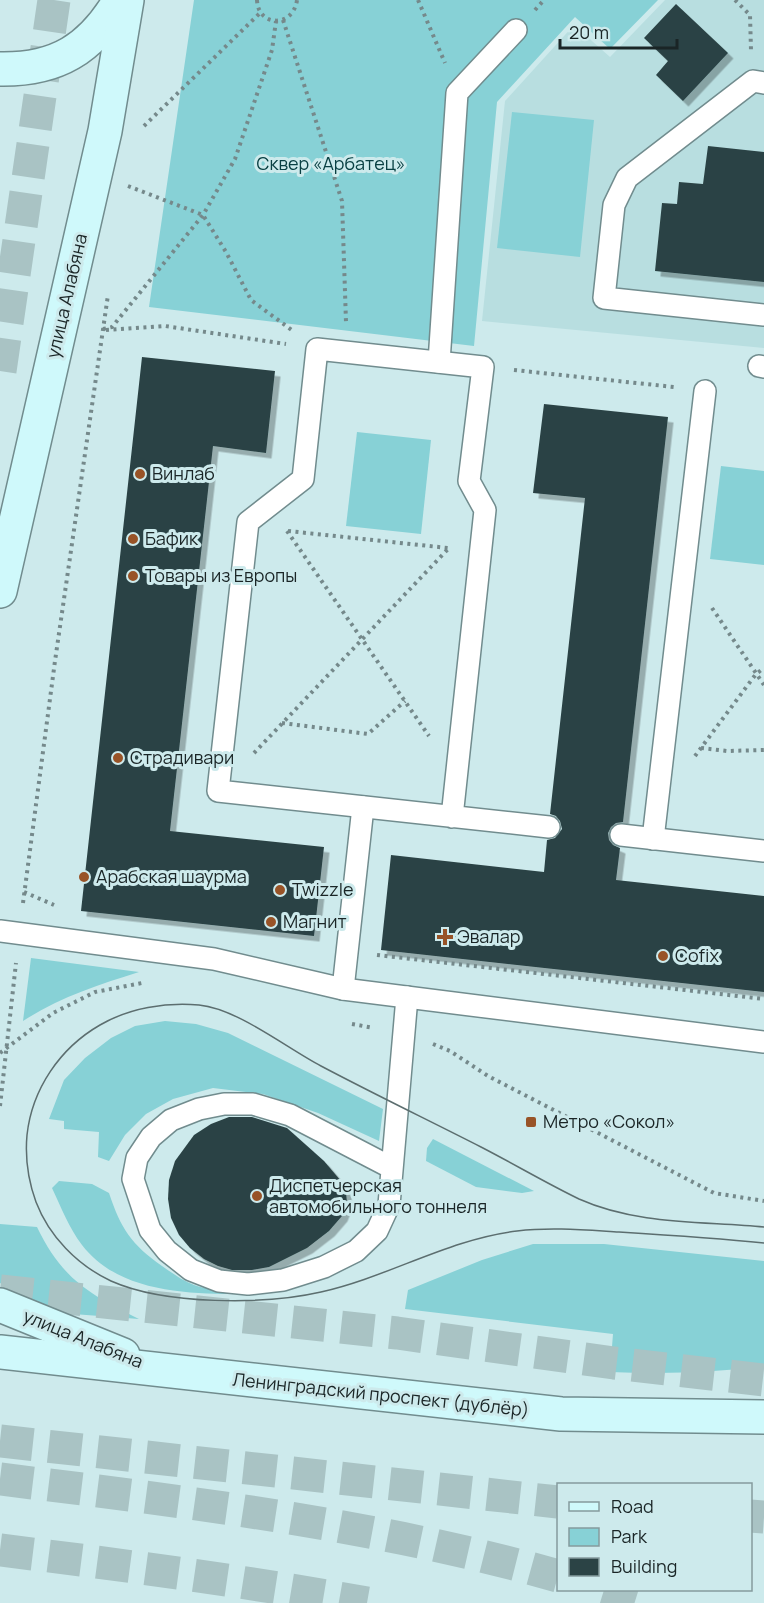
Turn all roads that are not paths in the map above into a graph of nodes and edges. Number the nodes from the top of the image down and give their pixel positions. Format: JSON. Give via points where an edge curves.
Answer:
{"nodes":[{"id":1,"x":120,"y":0,"type":"edge"},
{"id":2,"x":127,"y":0,"type":"edge"},
{"id":3,"x":516,"y":30,"type":"dead end"},
{"id":4,"x":0,"y":69,"type":"edge"},
{"id":5,"x":758,"y":82,"type":"edge"},
{"id":6,"x":764,"y":315,"type":"edge"},
{"id":7,"x":439,"y":362,"type":"junction"},
{"id":8,"x":705,"y":391,"type":"road end"},
{"id":9,"x":0,"y":591,"type":"edge"},
{"id":10,"x":363,"y":807,"type":"junction"},
{"id":11,"x":452,"y":817,"type":"junction"},
{"id":12,"x":549,"y":827,"type":"dead end"},
{"id":13,"x":621,"y":835,"type":"dead end"},
{"id":14,"x":653,"y":839,"type":"junction"},
{"id":15,"x":764,"y":851,"type":"edge"},
{"id":16,"x":0,"y":931,"type":"edge"},
{"id":17,"x":343,"y":989,"type":"junction"},
{"id":18,"x":407,"y":997,"type":"junction"},
{"id":19,"x":764,"y":1042,"type":"edge"},
{"id":20,"x":392,"y":1168,"type":"junction"},
{"id":21,"x":0,"y":1305,"type":"edge"},
{"id":22,"x":0,"y":1352,"type":"edge"},
{"id":23,"x":166,"y":1372,"type":"junction"},
{"id":24,"x":764,"y":1417,"type":"edge"}],
"edges":[{"from":1,"to":4,"type":"main road","via":[[108,21],[58,61],[28,69]]},
{"from":2,"to":9,"type":"main road","name":"улица Алабяна","via":[[105,131]]},
{"from":3,"to":7,"type":"lane","via":[[457,93]]},
{"from":5,"to":6,"type":"lane","via":[[627,178],[614,206],[604,298]]},
{"from":7,"to":10,"type":"lane","via":[[317,349],[303,479],[247,526],[218,791]]},
{"from":7,"to":11,"type":"lane","via":[[483,367],[469,481],[485,510]]},
{"from":8,"to":14,"type":"lane"},
{"from":10,"to":11,"type":"lane"},
{"from":10,"to":17,"type":"lane"},
{"from":11,"to":12,"type":"lane"},
{"from":13,"to":14,"type":"lane"},
{"from":14,"to":15,"type":"lane"},
{"from":16,"to":17,"type":"lane","via":[[214,959]]},
{"from":17,"to":18,"type":"lane"},
{"from":18,"to":19,"type":"lane"},
{"from":18,"to":20,"type":"lane"},
{"from":20,"to":20,"type":"lane","via":[[389,1205],[377,1231],[356,1251],[324,1268],[283,1280],[248,1284],[219,1281],[191,1269],[167,1251],[150,1230],[133,1179],[137,1158],[151,1137],[171,1120],[224,1104],[253,1104],[290,1115]]},
{"from":21,"to":23,"type":"main road","name":"улица Алабяна"},
{"from":22,"to":23,"type":"main road","name":"Ленинградский проспект (дублёр)"},
{"from":23,"to":24,"type":"main road","name":"Ленинградский проспект (дублёр)","via":[[561,1414]]}]}
